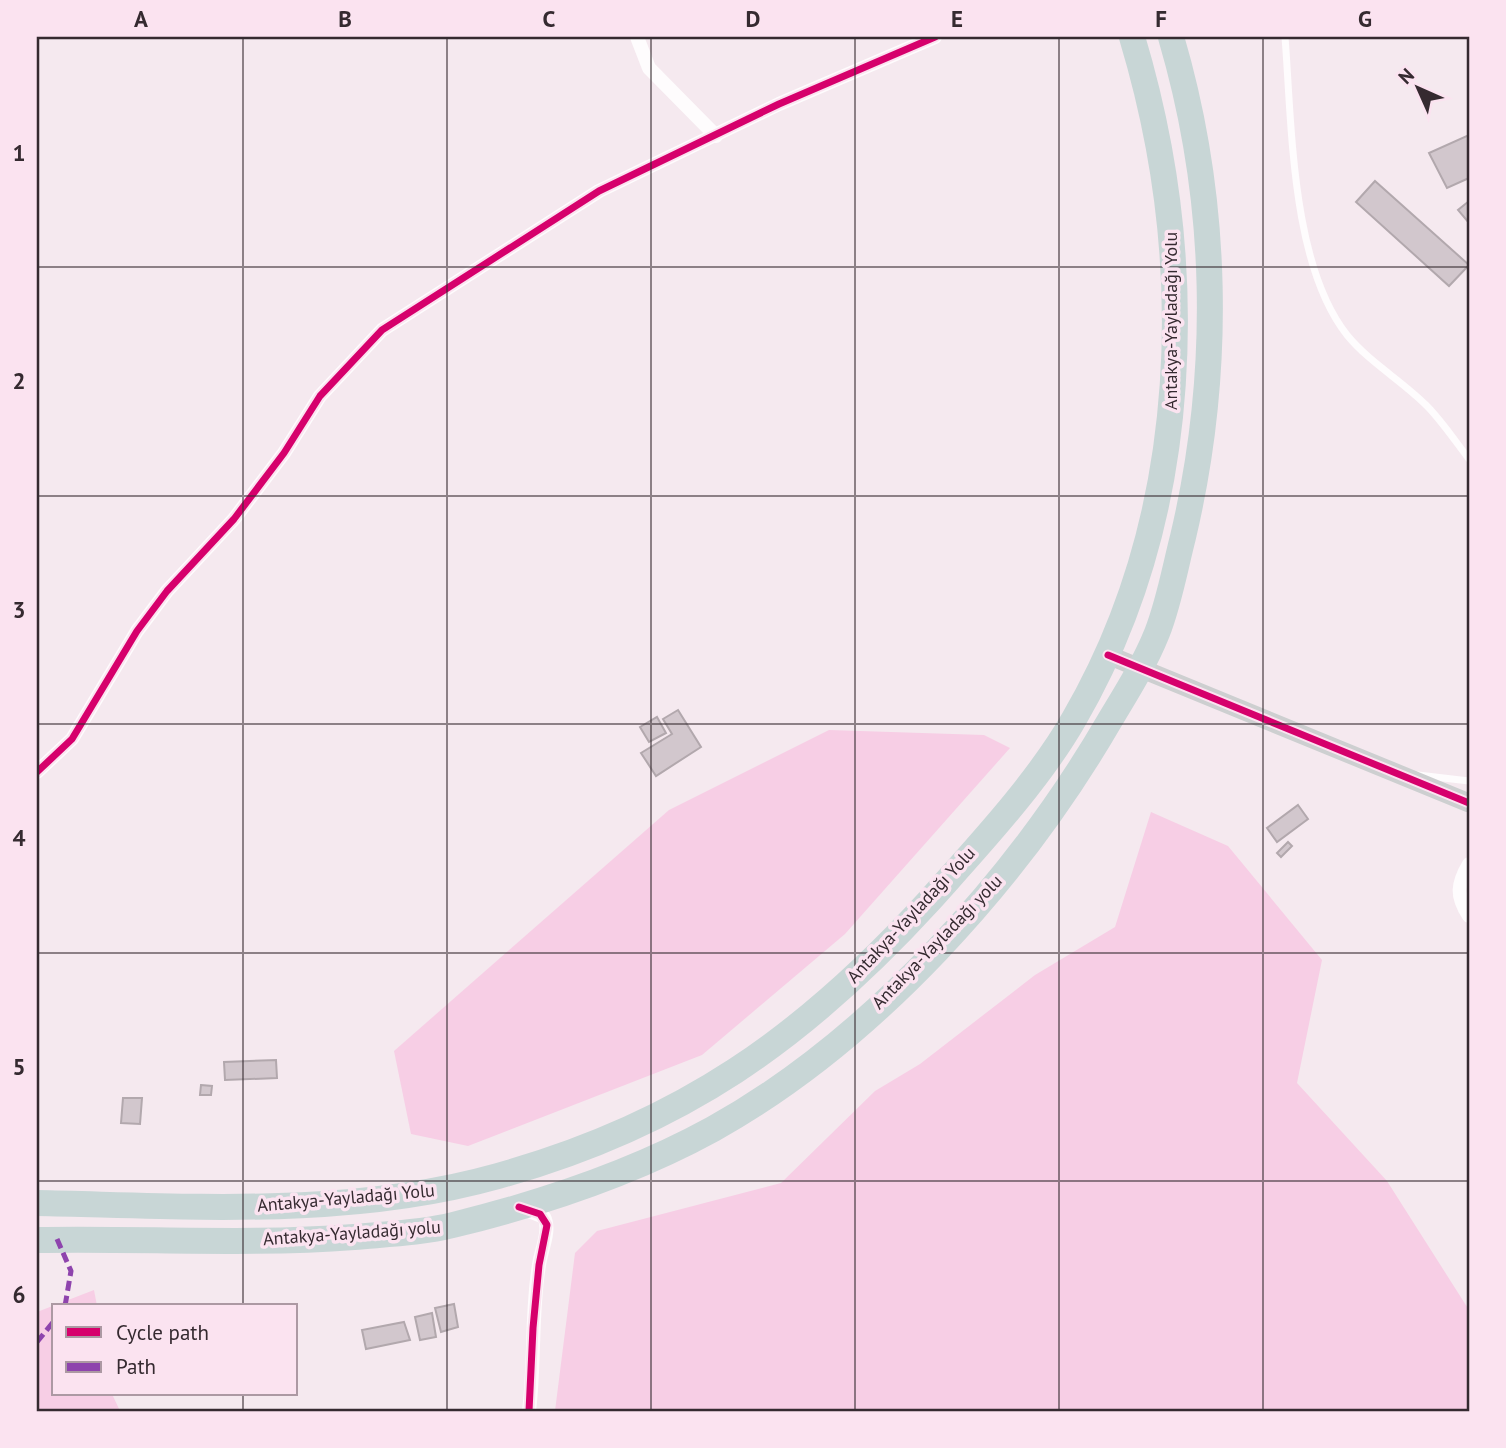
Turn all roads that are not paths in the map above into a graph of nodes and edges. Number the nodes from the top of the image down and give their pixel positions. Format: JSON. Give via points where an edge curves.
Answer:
{"nodes":[{"id":1,"x":637,"y":37,"type":"edge"},
{"id":2,"x":935,"y":37,"type":"edge"},
{"id":3,"x":1132,"y":37,"type":"edge"},
{"id":4,"x":1171,"y":37,"type":"edge"},
{"id":5,"x":1285,"y":37,"type":"edge"},
{"id":6,"x":716,"y":136,"type":"junction"},
{"id":7,"x":1469,"y":459,"type":"edge"},
{"id":8,"x":1108,"y":655,"type":"junction"},
{"id":9,"x":1140,"y":668,"type":"junction"},
{"id":10,"x":37,"y":772,"type":"edge"},
{"id":11,"x":1404,"y":775,"type":"junction"},
{"id":12,"x":1469,"y":781,"type":"edge"},
{"id":13,"x":1469,"y":803,"type":"edge"},
{"id":14,"x":1469,"y":864,"type":"edge"},
{"id":15,"x":1469,"y":916,"type":"edge"},
{"id":16,"x":37,"y":1203,"type":"edge"},
{"id":17,"x":519,"y":1207,"type":"junction"},
{"id":18,"x":37,"y":1240,"type":"edge"},
{"id":19,"x":529,"y":1411,"type":"edge"}],
"edges":[{"from":1,"to":6,"type":"street","via":[[649,68]]},
{"from":2,"to":6,"type":"street"},
{"from":3,"to":8,"type":"highway","name":"Antakya-Yayladağı Yolu","via":[[1158,136],[1169,204],[1173,409],[1162,486]]},
{"from":4,"to":9,"type":"highway","name":"Antakya-Yayladağı yolu","via":[[1194,118],[1209,258],[1209,336],[1197,476],[1158,631]]},
{"from":5,"to":7,"type":"lane","via":[[1304,238],[1318,285],[1336,320],[1358,348],[1428,407]]},
{"from":6,"to":10,"type":"street","via":[[599,191],[382,330],[320,396],[234,519],[167,591],[137,631],[72,739]]},
{"from":8,"to":9,"type":"street"},
{"from":8,"to":16,"type":"highway","name":"Antakya-Yayladağı Yolu","via":[[1046,762],[916,915],[810,1018],[699,1095],[574,1151],[449,1189],[270,1205]]},
{"from":9,"to":11,"type":"street"},
{"from":9,"to":17,"type":"highway","name":"Antakya-Yayladağı yolu","via":[[1073,780],[1021,852],[892,994],[784,1082],[716,1127],[657,1157]]},
{"from":11,"to":12,"type":"lane"},
{"from":11,"to":13,"type":"street"},
{"from":14,"to":15,"type":"street","via":[[1458,887]]},
{"from":17,"to":18,"type":"highway","name":"Antakya-Yayladağı yolu","via":[[446,1227],[352,1237]]},
{"from":17,"to":19,"type":"street","via":[[544,1217],[547,1225],[535,1303]]}]}
